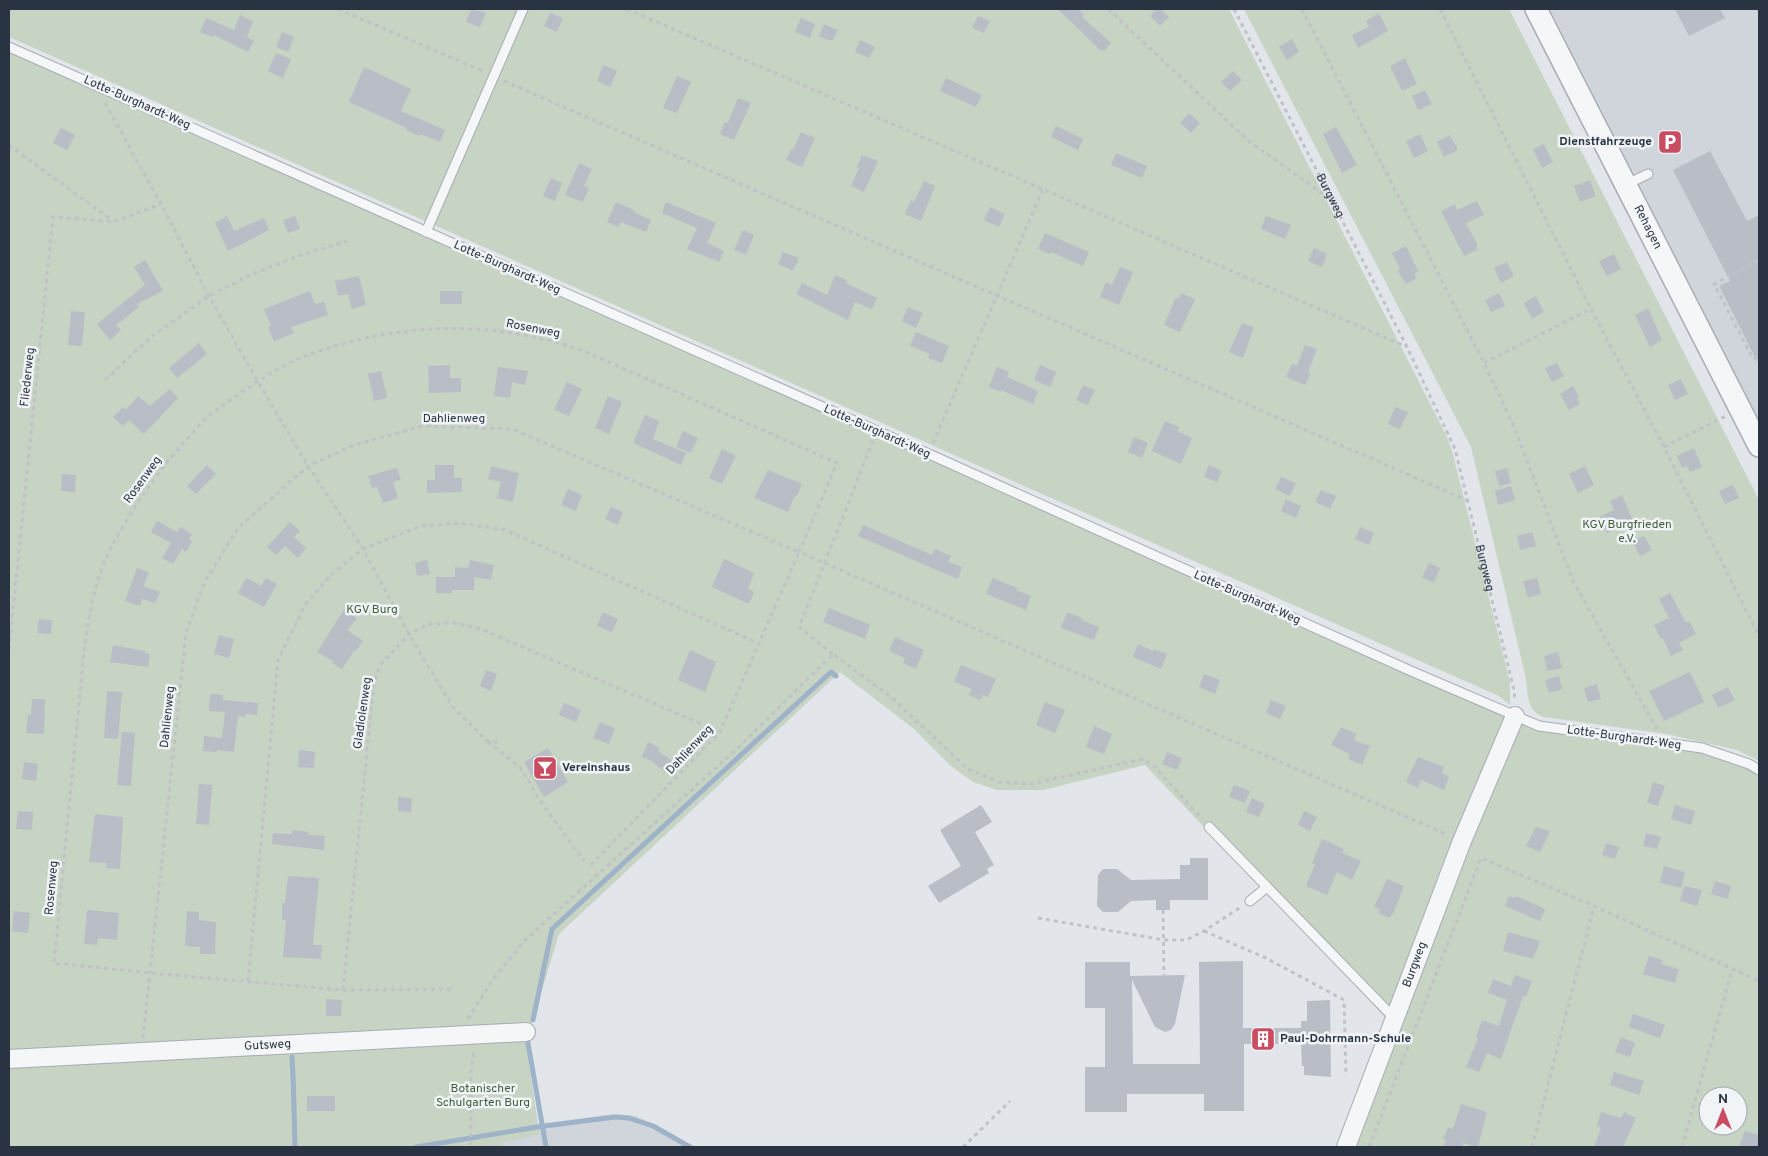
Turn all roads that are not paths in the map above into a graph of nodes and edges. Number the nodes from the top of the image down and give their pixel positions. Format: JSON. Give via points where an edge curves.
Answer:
{"nodes":[{"id":1,"x":523,"y":9,"type":"edge"},
{"id":2,"x":1536,"y":9,"type":"edge"},
{"id":3,"x":9,"y":47,"type":"edge"},
{"id":4,"x":1648,"y":174,"type":"dead end"},
{"id":5,"x":1625,"y":185,"type":"junction"},
{"id":6,"x":426,"y":232,"type":"junction"},
{"id":7,"x":1758,"y":440,"type":"edge"},
{"id":8,"x":1515,"y":716,"type":"junction"},
{"id":9,"x":1759,"y":770,"type":"edge"},
{"id":10,"x":1209,"y":827,"type":"road end"},
{"id":11,"x":1267,"y":888,"type":"junction"},
{"id":12,"x":1250,"y":901,"type":"road end"},
{"id":13,"x":1395,"y":1019,"type":"junction"},
{"id":14,"x":526,"y":1032,"type":"dead end"},
{"id":15,"x":9,"y":1059,"type":"edge"},
{"id":16,"x":1346,"y":1147,"type":"edge"}],
"edges":[{"from":1,"to":6,"type":"lane"},
{"from":2,"to":5,"type":"street","name":"Rehagen"},
{"from":3,"to":6,"type":"lane","name":"Lotte-Burghardt-Weg"},
{"from":4,"to":5,"type":"lane"},
{"from":5,"to":7,"type":"street","name":"Rehagen"},
{"from":6,"to":8,"type":"lane","name":"Lotte-Burghardt-Weg"},
{"from":8,"to":9,"type":"lane","name":"Lotte-Burghardt-Weg","via":[[1539,726],[1702,748]]},
{"from":8,"to":13,"type":"street","name":"Burgweg","via":[[1462,841]]},
{"from":10,"to":11,"type":"lane"},
{"from":11,"to":12,"type":"lane"},
{"from":11,"to":13,"type":"lane"},
{"from":13,"to":16,"type":"street","name":"Burgweg"},
{"from":14,"to":15,"type":"street","name":"Gutsweg"}]}
